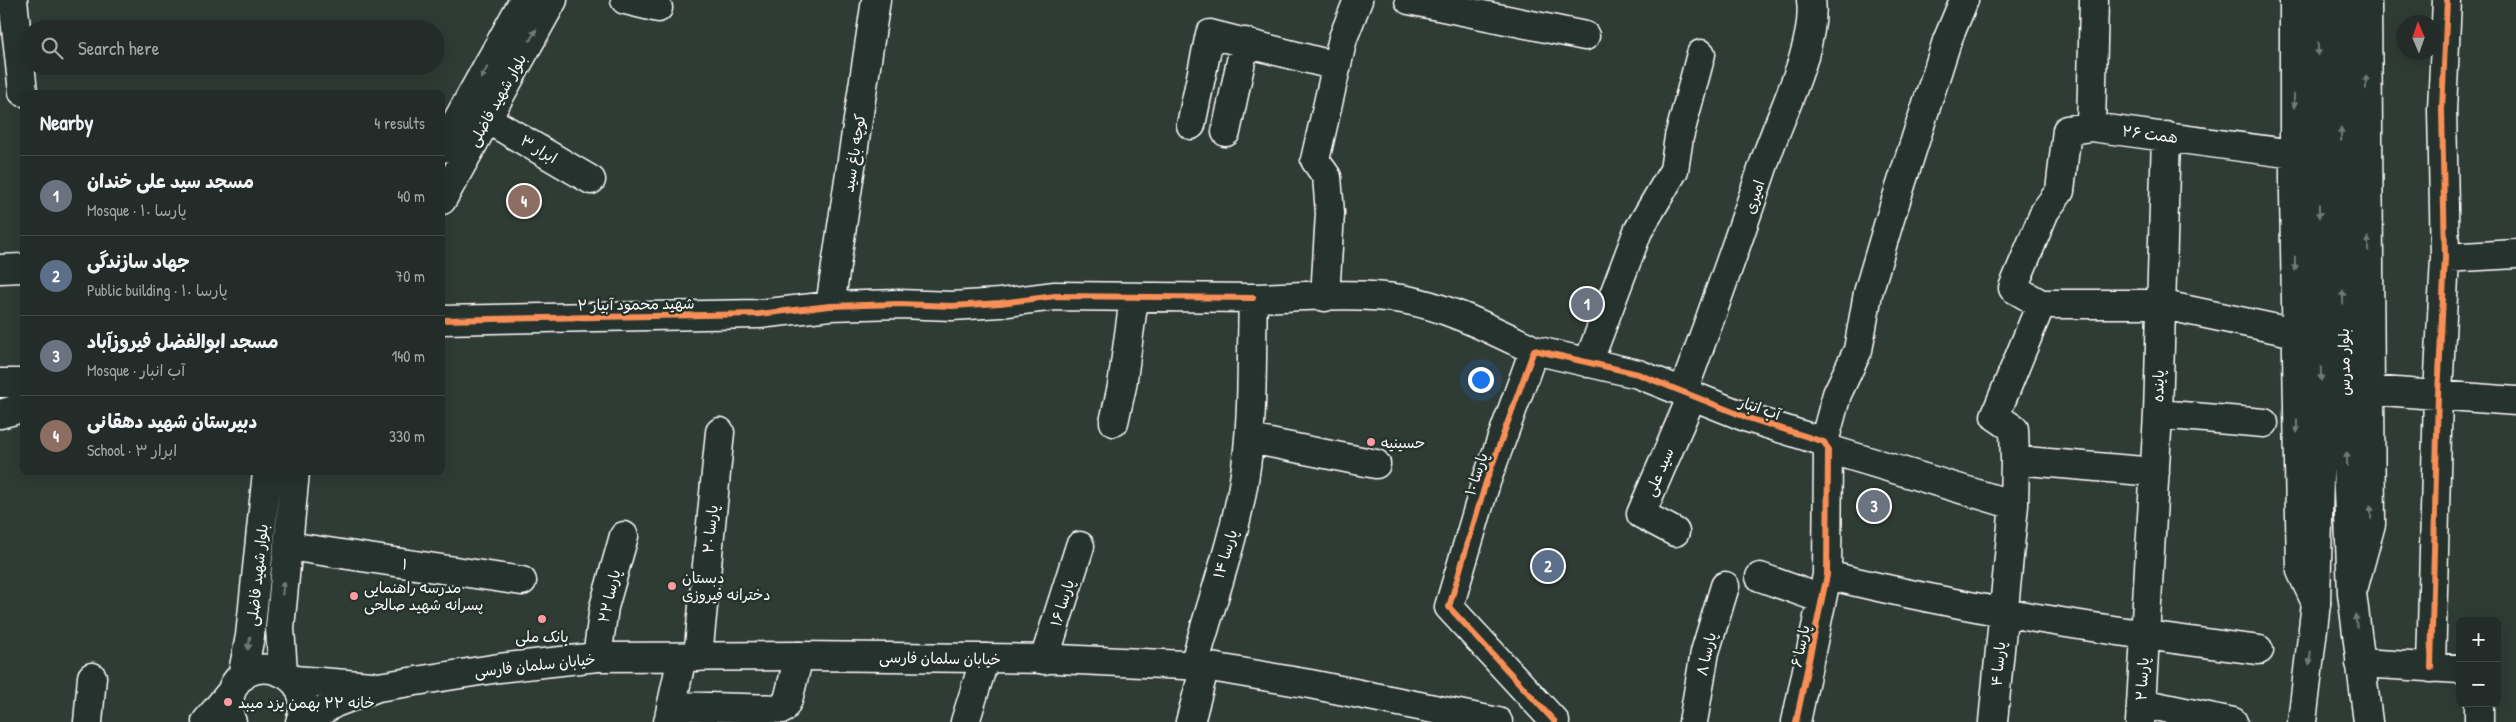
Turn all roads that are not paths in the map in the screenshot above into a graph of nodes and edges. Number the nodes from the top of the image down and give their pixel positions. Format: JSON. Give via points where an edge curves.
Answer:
{"nodes":[{"id":1,"x":13,"y":0,"type":"edge"},
{"id":2,"x":524,"y":0,"type":"edge"},
{"id":3,"x":553,"y":0,"type":"edge"},
{"id":4,"x":625,"y":0,"type":"edge"},
{"id":5,"x":876,"y":0,"type":"edge"},
{"id":6,"x":1358,"y":0,"type":"edge"},
{"id":7,"x":1409,"y":0,"type":"edge"},
{"id":8,"x":1812,"y":0,"type":"edge"},
{"id":9,"x":1964,"y":0,"type":"edge"},
{"id":10,"x":2094,"y":0,"type":"edge"},
{"id":11,"x":2294,"y":0,"type":"edge"},
{"id":12,"x":2317,"y":0,"type":"edge"},
{"id":13,"x":2340,"y":0,"type":"edge"},
{"id":14,"x":2367,"y":0,"type":"edge"},
{"id":15,"x":2446,"y":0,"type":"edge"},
{"id":16,"x":658,"y":8,"type":"dead end"},
{"id":17,"x":1585,"y":36,"type":"dead end"},
{"id":18,"x":1246,"y":42,"type":"junction"},
{"id":19,"x":1701,"y":54,"type":"dead end"},
{"id":20,"x":20,"y":64,"type":"edge"},
{"id":21,"x":1336,"y":66,"type":"junction"},
{"id":22,"x":21,"y":75,"type":"edge"},
{"id":23,"x":23,"y":90,"type":"edge"},
{"id":24,"x":487,"y":118,"type":"junction"},
{"id":25,"x":1191,"y":125,"type":"dead end"},
{"id":26,"x":2092,"y":127,"type":"junction"},
{"id":27,"x":1226,"y":132,"type":"dead end"},
{"id":28,"x":2166,"y":136,"type":"junction"},
{"id":29,"x":445,"y":143,"type":"edge"},
{"id":30,"x":2294,"y":154,"type":"junction"},
{"id":31,"x":591,"y":180,"type":"dead end"},
{"id":32,"x":445,"y":195,"type":"edge"},
{"id":33,"x":2516,"y":254,"type":"edge"},
{"id":34,"x":2445,"y":258,"type":"junction"},
{"id":35,"x":20,"y":268,"type":"edge"},
{"id":36,"x":0,"y":269,"type":"edge"},
{"id":37,"x":1325,"y":297,"type":"junction"},
{"id":38,"x":1134,"y":298,"type":"junction"},
{"id":39,"x":1253,"y":298,"type":"junction"},
{"id":40,"x":2041,"y":304,"type":"junction"},
{"id":41,"x":2160,"y":304,"type":"junction"},
{"id":42,"x":830,"y":306,"type":"junction"},
{"id":43,"x":445,"y":320,"type":"edge"},
{"id":44,"x":2296,"y":333,"type":"junction"},
{"id":45,"x":1534,"y":350,"type":"junction"},
{"id":46,"x":1588,"y":363,"type":"junction"},
{"id":47,"x":0,"y":383,"type":"edge"},
{"id":48,"x":20,"y":383,"type":"edge"},
{"id":49,"x":2369,"y":390,"type":"junction"},
{"id":50,"x":1687,"y":394,"type":"junction"},
{"id":51,"x":2438,"y":394,"type":"junction"},
{"id":52,"x":2516,"y":401,"type":"edge"},
{"id":53,"x":20,"y":409,"type":"edge"},
{"id":54,"x":0,"y":414,"type":"edge"},
{"id":55,"x":2158,"y":414,"type":"junction"},
{"id":56,"x":1114,"y":422,"type":"dead end"},
{"id":57,"x":2264,"y":423,"type":"dead end"},
{"id":58,"x":720,"y":432,"type":"dead end"},
{"id":59,"x":1250,"y":439,"type":"junction"},
{"id":60,"x":1826,"y":445,"type":"junction"},
{"id":61,"x":2015,"y":460,"type":"junction"},
{"id":62,"x":1376,"y":464,"type":"dead end"},
{"id":63,"x":2155,"y":472,"type":"junction"},
{"id":64,"x":267,"y":475,"type":"edge"},
{"id":65,"x":295,"y":475,"type":"edge"},
{"id":66,"x":2014,"y":505,"type":"junction"},
{"id":67,"x":1675,"y":532,"type":"dead end"},
{"id":68,"x":624,"y":536,"type":"dead end"},
{"id":69,"x":288,"y":546,"type":"junction"},
{"id":70,"x":1080,"y":546,"type":"dead end"},
{"id":71,"x":1760,"y":577,"type":"dead end"},
{"id":72,"x":522,"y":581,"type":"dead end"},
{"id":73,"x":1724,"y":586,"type":"dead end"},
{"id":74,"x":1825,"y":587,"type":"junction"},
{"id":75,"x":2352,"y":593,"type":"junction"},
{"id":76,"x":2316,"y":603,"type":"junction"},
{"id":77,"x":2004,"y":608,"type":"junction"},
{"id":78,"x":2145,"y":636,"type":"junction"},
{"id":79,"x":2259,"y":650,"type":"dead end"},
{"id":80,"x":799,"y":656,"type":"junction"},
{"id":81,"x":597,"y":657,"type":"junction"},
{"id":82,"x":690,"y":657,"type":"junction"},
{"id":83,"x":985,"y":658,"type":"junction"},
{"id":84,"x":1044,"y":660,"type":"junction"},
{"id":85,"x":2360,"y":662,"type":"junction"},
{"id":86,"x":1199,"y":666,"type":"junction"},
{"id":87,"x":2431,"y":668,"type":"junction"},
{"id":88,"x":2456,"y":669,"type":"edge"},
{"id":89,"x":288,"y":676,"type":"junction"},
{"id":90,"x":92,"y":677,"type":"dead end"},
{"id":91,"x":236,"y":685,"type":"junction"},
{"id":92,"x":378,"y":687,"type":"junction"},
{"id":93,"x":2479,"y":707,"type":"edge"},
{"id":94,"x":2140,"y":712,"type":"edge"},
{"id":95,"x":669,"y":714,"type":"edge"},
{"id":96,"x":88,"y":722,"type":"edge"},
{"id":97,"x":206,"y":722,"type":"edge"},
{"id":98,"x":232,"y":722,"type":"edge"},
{"id":99,"x":302,"y":722,"type":"edge"},
{"id":100,"x":965,"y":722,"type":"edge"},
{"id":101,"x":1190,"y":722,"type":"edge"},
{"id":102,"x":1498,"y":722,"type":"edge"},
{"id":103,"x":1555,"y":722,"type":"edge"},
{"id":104,"x":1693,"y":722,"type":"edge"},
{"id":105,"x":1796,"y":722,"type":"edge"},
{"id":106,"x":1993,"y":722,"type":"edge"},
{"id":107,"x":2233,"y":722,"type":"edge"},
{"id":108,"x":2302,"y":722,"type":"edge"},
{"id":109,"x":2368,"y":722,"type":"edge"},
{"id":110,"x":2479,"y":722,"type":"edge"}],
"edges":[{"from":1,"to":20,"type":"street"},
{"from":2,"to":29,"type":"street","name":"بلوار شهید فاضلی","one_way":true},
{"from":24,"to":3,"type":"street","name":"بلوار شهید فاضلی","one_way":true},
{"from":4,"to":16,"type":"street"},
{"from":5,"to":42,"type":"street","name":"کوچه باغ سید"},
{"from":6,"to":21,"type":"street"},
{"from":7,"to":17,"type":"street"},
{"from":8,"to":50,"type":"street","name":"امیری","via":[[1806,48]]},
{"from":9,"to":60,"type":"street","name":"پارسا ۶","via":[[1947,41],[1889,222],[1868,293],[1858,350],[1837,394]]},
{"from":10,"to":26,"type":"street"},
{"from":11,"to":30,"type":"street","one_way":true},
{"from":12,"to":76,"type":"street","name":"بلوار مدرس","one_way":true,"via":[[2321,391]]},
{"from":75,"to":13,"type":"street","name":"بلوار مدرس","one_way":true,"via":[[2344,388]]},
{"from":49,"to":14,"type":"street","one_way":true},
{"from":15,"to":34,"type":"street","via":[[2442,109]]},
{"from":18,"to":21,"type":"street"},
{"from":18,"to":25,"type":"street","via":[[1210,34]]},
{"from":18,"to":27,"type":"street"},
{"from":19,"to":46,"type":"street","via":[[1679,137],[1674,170],[1638,231]]},
{"from":21,"to":37,"type":"street","via":[[1315,160],[1327,177],[1330,213]]},
{"from":22,"to":23,"type":"street"},
{"from":24,"to":31,"type":"street","name":"ابرار ۳"},
{"from":24,"to":32,"type":"street","name":"بلوار شهید فاضلی"},
{"from":26,"to":28,"type":"street","name":"همت ۲۶"},
{"from":26,"to":40,"type":"street","name":"همت ۲۶","via":[[2067,130],[2060,191],[2044,211],[2013,288]]},
{"from":28,"to":30,"type":"street","name":"همت ۲۶"},
{"from":28,"to":41,"type":"street","name":"پاینده"},
{"from":30,"to":44,"type":"street","one_way":true},
{"from":33,"to":34,"type":"street"},
{"from":34,"to":51,"type":"street"},
{"from":35,"to":36,"type":"street"},
{"from":37,"to":39,"type":"street","name":"شهید محمود آبیار ۲"},
{"from":37,"to":45,"type":"street","name":"شهید محمود آبیار ۲","via":[[1402,299],[1445,310]]},
{"from":38,"to":39,"type":"street","name":"شهید محمود آبیار ۲"},
{"from":38,"to":42,"type":"street","name":"شهید محمود آبیار ۲","via":[[1055,296],[952,306]]},
{"from":38,"to":56,"type":"street"},
{"from":39,"to":59,"type":"street","name":"پارسا ۱۴"},
{"from":40,"to":41,"type":"street"},
{"from":40,"to":61,"type":"street","name":"پارسا ۴","via":[[1995,416],[2014,429]]},
{"from":41,"to":44,"type":"street"},
{"from":41,"to":55,"type":"street","name":"پاینده"},
{"from":42,"to":43,"type":"street","name":"شهید محمود آبیار ۲","via":[[759,314]]},
{"from":44,"to":76,"type":"street","one_way":true,"via":[[2301,571]]},
{"from":45,"to":46,"type":"street"},
{"from":45,"to":103,"type":"street","name":"پارسا ۱۰","via":[[1486,482],[1449,607]]},
{"from":46,"to":50,"type":"street","via":[[1638,374]]},
{"from":47,"to":48,"type":"street"},
{"from":49,"to":51,"type":"street"},
{"from":75,"to":49,"type":"street","one_way":true,"via":[[2371,524]]},
{"from":50,"to":60,"type":"street","name":"آب انبار"},
{"from":50,"to":67,"type":"street","name":"سید علی","via":[[1641,514]]},
{"from":51,"to":52,"type":"street"},
{"from":51,"to":87,"type":"street"},
{"from":53,"to":54,"type":"street"},
{"from":55,"to":57,"type":"street"},
{"from":55,"to":63,"type":"street","name":"پاینده"},
{"from":58,"to":82,"type":"street","name":"پارسا ۲۰"},
{"from":59,"to":62,"type":"street"},
{"from":59,"to":86,"type":"street","name":"پارسا ۱۴","via":[[1232,536]]},
{"from":60,"to":66,"type":"street","name":"آب انبار"},
{"from":60,"to":74,"type":"street","name":"پارسا ۶"},
{"from":61,"to":63,"type":"street"},
{"from":61,"to":66,"type":"street","name":"پارسا ۴"},
{"from":63,"to":78,"type":"street","name":"پاینده"},
{"from":64,"to":91,"type":"street","name":"بلوار شهید فاضلی","one_way":true,"via":[[256,589]]},
{"from":65,"to":69,"type":"street","name":"بلوار شهید فاضلی"},
{"from":66,"to":77,"type":"street","name":"پارسا ۴"},
{"from":68,"to":81,"type":"street","name":"پارسا ۲۲","via":[[604,607]]},
{"from":69,"to":72,"type":"street","name":"۱"},
{"from":89,"to":69,"type":"street","name":"بلوار شهید فاضلی","one_way":true,"via":[[280,628]]},
{"from":70,"to":84,"type":"street","name":"پارسا ۱۶"},
{"from":71,"to":74,"type":"street"},
{"from":73,"to":104,"type":"street","name":"پارسا ۸","via":[[1705,652]]},
{"from":74,"to":77,"type":"street","via":[[1907,594]]},
{"from":74,"to":105,"type":"street","name":"پارسا ۶"},
{"from":85,"to":75,"type":"street","name":"بلوار مدرس","one_way":true},
{"from":76,"to":108,"type":"street","name":"بلوار مدرس","one_way":true},
{"from":77,"to":78,"type":"street","via":[[2061,623]]},
{"from":77,"to":106,"type":"street","name":"پارسا ۴"},
{"from":78,"to":79,"type":"street"},
{"from":78,"to":94,"type":"street","name":"پارسا ۲"},
{"from":80,"to":82,"type":"street","name":"خیابان سلمان فارسی"},
{"from":80,"to":83,"type":"street","name":"خیابان سلمان فارسی"},
{"from":80,"to":95,"type":"street","via":[[783,709]]},
{"from":81,"to":82,"type":"street","name":"خیابان سلمان فارسی"},
{"from":81,"to":92,"type":"street","name":"خیابان سلمان فارسی"},
{"from":82,"to":95,"type":"street","name":"پارسا ۲۰"},
{"from":83,"to":84,"type":"street","name":"خیابان سلمان فارسی"},
{"from":83,"to":100,"type":"street"},
{"from":84,"to":86,"type":"street","name":"خیابان سلمان فارسی"},
{"from":85,"to":87,"type":"street"},
{"from":85,"to":109,"type":"street","name":"بلوار مدرس"},
{"from":86,"to":101,"type":"street","name":"پارسا ۱۴"},
{"from":86,"to":102,"type":"street","name":"خیابان سلمان فارسی","via":[[1310,684]]},
{"from":87,"to":88,"type":"street"},
{"from":89,"to":91,"type":"street","name":"خیابان سلمان فارسی","via":[[262,668]]},
{"from":89,"to":92,"type":"street","name":"خیابان سلمان فارسی"},
{"from":89,"to":99,"type":"street","name":"بلوار شهید فاضلی","via":[[301,690],[304,702]]},
{"from":90,"to":96,"type":"street"},
{"from":91,"to":97,"type":"street"},
{"from":91,"to":98,"type":"street","name":"بلوار شهید فاضلی","via":[[228,705]]},
{"from":92,"to":99,"type":"street","name":"خیابان سلمان فارسی","via":[[335,703]]},
{"from":93,"to":110,"type":"street"},
{"from":94,"to":107,"type":"street"}]}
